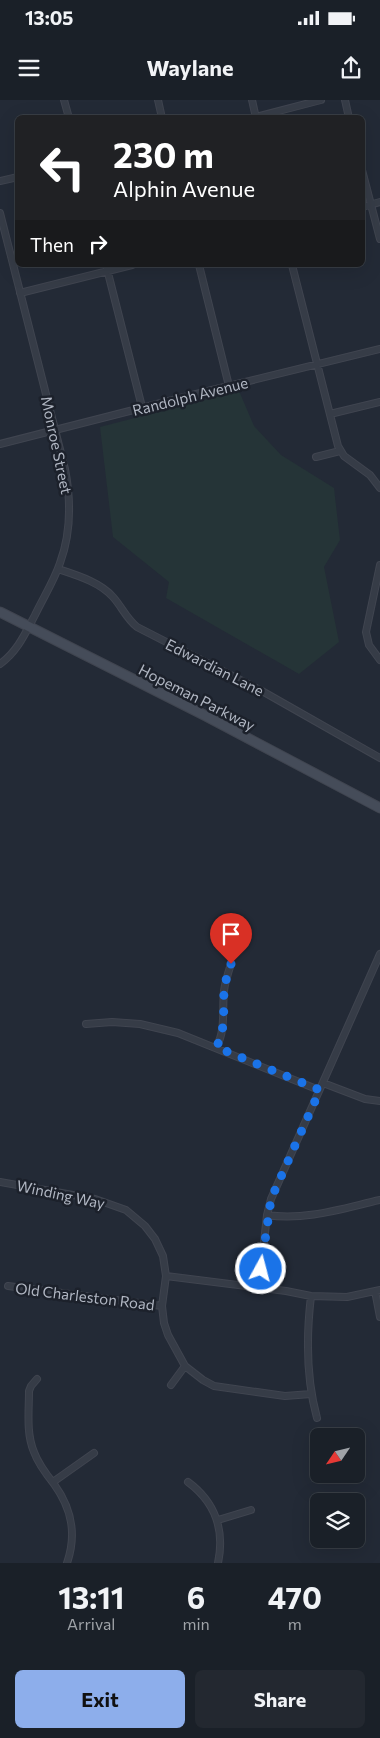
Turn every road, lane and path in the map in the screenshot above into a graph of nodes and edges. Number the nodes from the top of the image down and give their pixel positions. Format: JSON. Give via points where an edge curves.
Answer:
{"nodes":[{"id":1,"x":64,"y":100,"type":"edge"},
{"id":2,"x":158,"y":100,"type":"edge"},
{"id":3,"x":252,"y":100,"type":"edge"},
{"id":4,"x":321,"y":100,"type":"edge"},
{"id":5,"x":345,"y":100,"type":"edge"},
{"id":6,"x":68,"y":115,"type":"edge"},
{"id":7,"x":161,"y":115,"type":"edge"},
{"id":8,"x":255,"y":115,"type":"edge"},
{"id":9,"x":263,"y":115,"type":"edge"},
{"id":10,"x":348,"y":115,"type":"edge"},
{"id":11,"x":15,"y":178,"type":"edge"},
{"id":12,"x":0,"y":181,"type":"edge"},
{"id":13,"x":365,"y":181,"type":"edge"},
{"id":14,"x":380,"y":202,"type":"edge"},
{"id":15,"x":371,"y":204,"type":"junction"},
{"id":16,"x":365,"y":206,"type":"edge"},
{"id":17,"x":0,"y":213,"type":"edge"},
{"id":18,"x":380,"y":239,"type":"edge"},
{"id":19,"x":199,"y":267,"type":"edge"},
{"id":20,"x":293,"y":267,"type":"edge"},
{"id":21,"x":107,"y":268,"type":"edge"},
{"id":22,"x":20,"y":293,"type":"junction"},
{"id":23,"x":380,"y":349,"type":"edge"},
{"id":24,"x":318,"y":364,"type":"junction"},
{"id":25,"x":229,"y":386,"type":"junction"},
{"id":26,"x":380,"y":402,"type":"edge"},
{"id":27,"x":142,"y":407,"type":"junction"},
{"id":28,"x":330,"y":414,"type":"junction"},
{"id":29,"x":55,"y":430,"type":"junction"},
{"id":30,"x":0,"y":444,"type":"edge"},
{"id":31,"x":340,"y":451,"type":"junction"},
{"id":32,"x":316,"y":457,"type":"dead end"},
{"id":33,"x":380,"y":488,"type":"edge"},
{"id":34,"x":380,"y":565,"type":"edge"},
{"id":35,"x":58,"y":569,"type":"junction"},
{"id":36,"x":0,"y":612,"type":"edge"},
{"id":37,"x":28,"y":627,"type":"junction"},
{"id":38,"x":380,"y":660,"type":"edge"},
{"id":39,"x":0,"y":664,"type":"edge"},
{"id":40,"x":380,"y":758,"type":"edge"},
{"id":41,"x":380,"y":808,"type":"edge"},
{"id":42,"x":380,"y":954,"type":"edge"},
{"id":43,"x":231,"y":964,"type":"dead end"},
{"id":44,"x":86,"y":1024,"type":"dead end"},
{"id":45,"x":216,"y":1047,"type":"junction"},
{"id":46,"x":323,"y":1083,"type":"junction"},
{"id":47,"x":320,"y":1090,"type":"junction"},
{"id":48,"x":380,"y":1100,"type":"edge"},
{"id":49,"x":0,"y":1182,"type":"edge"},
{"id":50,"x":380,"y":1200,"type":"edge"},
{"id":51,"x":267,"y":1215,"type":"junction"},
{"id":52,"x":166,"y":1276,"type":"junction"},
{"id":53,"x":8,"y":1286,"type":"dead end"},
{"id":54,"x":259,"y":1288,"type":"junction"},
{"id":55,"x":377,"y":1291,"type":"edge"},
{"id":56,"x":311,"y":1296,"type":"junction"},
{"id":57,"x":162,"y":1306,"type":"junction"},
{"id":58,"x":380,"y":1317,"type":"edge"},
{"id":59,"x":185,"y":1366,"type":"junction"},
{"id":60,"x":38,"y":1379,"type":"dead end"},
{"id":61,"x":171,"y":1385,"type":"dead end"},
{"id":62,"x":311,"y":1394,"type":"junction"},
{"id":63,"x":317,"y":1418,"type":"dead end"},
{"id":64,"x":94,"y":1453,"type":"dead end"},
{"id":65,"x":53,"y":1482,"type":"junction"},
{"id":66,"x":188,"y":1482,"type":"dead end"},
{"id":67,"x":251,"y":1510,"type":"dead end"},
{"id":68,"x":218,"y":1520,"type":"junction"},
{"id":69,"x":67,"y":1563,"type":"edge"},
{"id":70,"x":218,"y":1563,"type":"edge"}],
"edges":[{"from":1,"to":6,"type":"street"},
{"from":2,"to":7,"type":"street"},
{"from":3,"to":8,"type":"street"},
{"from":4,"to":9,"type":"street"},
{"from":5,"to":10,"type":"street"},
{"from":11,"to":12,"type":"street"},
{"from":13,"to":15,"type":"street"},
{"from":14,"to":15,"type":"street"},
{"from":15,"to":16,"type":"street"},
{"from":15,"to":18,"type":"street"},
{"from":17,"to":22,"type":"street","name":"Monroe Street"},
{"from":19,"to":25,"type":"street"},
{"from":20,"to":24,"type":"street"},
{"from":21,"to":22,"type":"street"},
{"from":21,"to":27,"type":"street"},
{"from":22,"to":29,"type":"street","name":"Monroe Street"},
{"from":23,"to":24,"type":"street","name":"Randolph Avenue"},
{"from":24,"to":25,"type":"street","name":"Randolph Avenue"},
{"from":24,"to":28,"type":"street"},
{"from":25,"to":27,"type":"street","name":"Randolph Avenue"},
{"from":26,"to":28,"type":"street"},
{"from":27,"to":29,"type":"street","name":"Randolph Avenue"},
{"from":28,"to":31,"type":"street"},
{"from":29,"to":30,"type":"street","name":"Randolph Avenue"},
{"from":29,"to":35,"type":"street","name":"Monroe Street","via":[[69,498],[66,544]]},
{"from":31,"to":32,"type":"street"},
{"from":31,"to":33,"type":"street","via":[[370,475]]},
{"from":34,"to":38,"type":"street","via":[[366,632],[369,645]]},
{"from":35,"to":37,"type":"street","name":"Monroe Street"},
{"from":35,"to":40,"type":"street","name":"Edwardian Lane","via":[[106,590],[137,627],[262,691]]},
{"from":36,"to":37,"type":"main road","name":"Hopeman Parkway"},
{"from":37,"to":39,"type":"street","name":"Monroe Street","via":[[16,650]]},
{"from":37,"to":41,"type":"main road","name":"Hopeman Parkway"},
{"from":42,"to":46,"type":"street"},
{"from":43,"to":45,"type":"street"},
{"from":44,"to":45,"type":"street","via":[[112,1022],[152,1026]]},
{"from":45,"to":47,"type":"street"},
{"from":46,"to":47,"type":"street"},
{"from":46,"to":48,"type":"street","via":[[364,1099]]},
{"from":47,"to":51,"type":"street","via":[[276,1187]]},
{"from":49,"to":52,"type":"street","name":"Winding Way","via":[[95,1200],[126,1210],[155,1239],[163,1256]]},
{"from":50,"to":51,"type":"street","via":[[329,1212]]},
{"from":51,"to":54,"type":"street"},
{"from":52,"to":54,"type":"street"},
{"from":52,"to":57,"type":"street","name":"Winding Way"},
{"from":53,"to":57,"type":"street","name":"Old Charleston Road"},
{"from":54,"to":56,"type":"street"},
{"from":55,"to":56,"type":"street","via":[[347,1296]]},
{"from":55,"to":58,"type":"street"},
{"from":56,"to":62,"type":"street","via":[[307,1360]]},
{"from":57,"to":59,"type":"street","name":"Winding Way","via":[[168,1335]]},
{"from":59,"to":61,"type":"street"},
{"from":59,"to":62,"type":"street","name":"Winding Way","via":[[214,1386],[284,1396]]},
{"from":60,"to":65,"type":"street","via":[[29,1391],[29,1433],[37,1459]]},
{"from":62,"to":63,"type":"street"},
{"from":64,"to":65,"type":"street"},
{"from":65,"to":69,"type":"street","via":[[72,1520],[72,1542]]},
{"from":66,"to":68,"type":"street","via":[[201,1493]]},
{"from":67,"to":68,"type":"street"},
{"from":68,"to":70,"type":"street","via":[[221,1538]]}]}
